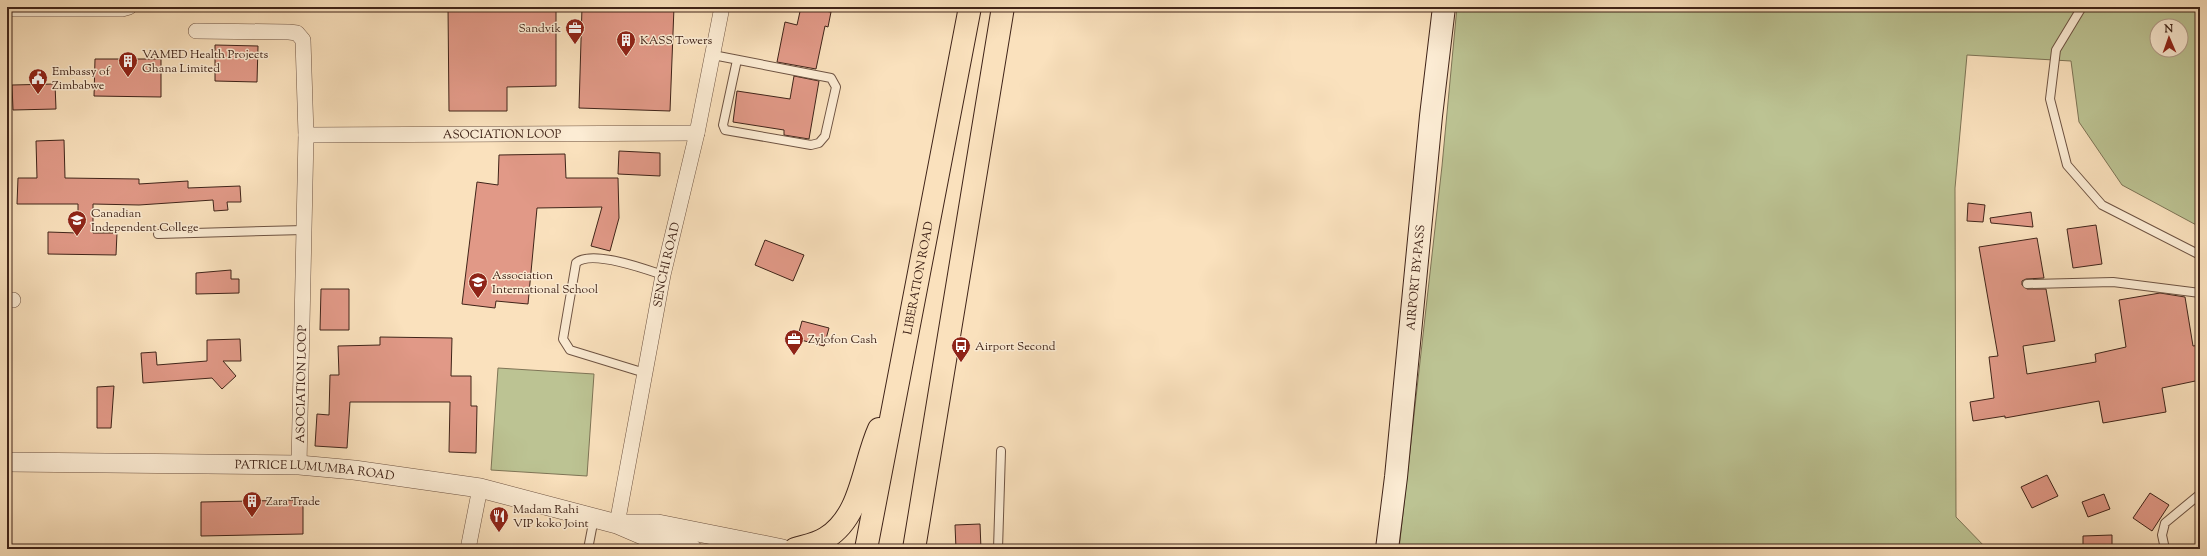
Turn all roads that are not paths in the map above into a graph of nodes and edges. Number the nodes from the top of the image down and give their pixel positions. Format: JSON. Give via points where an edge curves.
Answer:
{"nodes":[{"id":1,"x":129,"y":7,"type":"edge"},
{"id":2,"x":722,"y":7,"type":"edge"},
{"id":3,"x":970,"y":7,"type":"edge"},
{"id":4,"x":1003,"y":7,"type":"edge"},
{"id":5,"x":1444,"y":7,"type":"edge"},
{"id":6,"x":2082,"y":7,"type":"edge"},
{"id":7,"x":7,"y":9,"type":"edge"},
{"id":8,"x":196,"y":31,"type":"dead end"},
{"id":9,"x":713,"y":55,"type":"junction"},
{"id":10,"x":737,"y":60,"type":"junction"},
{"id":11,"x":697,"y":133,"type":"junction"},
{"id":12,"x":306,"y":135,"type":"junction"},
{"id":13,"x":304,"y":230,"type":"junction"},
{"id":14,"x":158,"y":234,"type":"dead end"},
{"id":15,"x":2200,"y":255,"type":"edge"},
{"id":16,"x":663,"y":274,"type":"junction"},
{"id":17,"x":2026,"y":284,"type":"dead end"},
{"id":18,"x":2200,"y":293,"type":"edge"},
{"id":19,"x":645,"y":373,"type":"junction"},
{"id":20,"x":893,"y":408,"type":"junction"},
{"id":21,"x":1001,"y":450,"type":"dead end"},
{"id":22,"x":7,"y":462,"type":"edge"},
{"id":23,"x":299,"y":465,"type":"junction"},
{"id":24,"x":480,"y":488,"type":"junction"},
{"id":25,"x":2200,"y":494,"type":"edge"},
{"id":26,"x":594,"y":518,"type":"junction"},
{"id":27,"x":617,"y":524,"type":"junction"},
{"id":28,"x":468,"y":549,"type":"edge"},
{"id":29,"x":504,"y":549,"type":"edge"},
{"id":30,"x":518,"y":549,"type":"edge"},
{"id":31,"x":588,"y":549,"type":"edge"},
{"id":32,"x":692,"y":549,"type":"edge"},
{"id":33,"x":783,"y":549,"type":"edge"},
{"id":34,"x":794,"y":549,"type":"edge"},
{"id":35,"x":866,"y":549,"type":"edge"},
{"id":36,"x":914,"y":549,"type":"edge"},
{"id":37,"x":998,"y":549,"type":"edge"},
{"id":38,"x":1387,"y":549,"type":"edge"},
{"id":39,"x":2165,"y":549,"type":"edge"}],
"edges":[{"from":1,"to":7,"type":"street"},
{"from":2,"to":9,"type":"street","name":"SENCHI ROAD"},
{"from":3,"to":20,"type":"highway","name":"LIBERATION ROAD"},
{"from":4,"to":36,"type":"highway"},
{"from":5,"to":38,"type":"main road","name":"AIRPORT BY-PASS"},
{"from":6,"to":15,"type":"lane","via":[[2056,50],[2050,99],[2067,165],[2102,205]]},
{"from":8,"to":12,"type":"street","name":"ASOCIATION LOOP","via":[[298,33],[303,40]]},
{"from":9,"to":10,"type":"lane"},
{"from":9,"to":11,"type":"street","name":"SENCHI ROAD"},
{"from":10,"to":10,"type":"lane","via":[[831,78],[834,81],[836,87],[825,136],[819,143],[811,145],[725,130],[722,125]]},
{"from":11,"to":12,"type":"street","name":"ASOCIATION LOOP"},
{"from":11,"to":16,"type":"street","name":"SENCHI ROAD"},
{"from":12,"to":13,"type":"street","name":"ASOCIATION LOOP"},
{"from":13,"to":14,"type":"lane"},
{"from":13,"to":23,"type":"street","name":"ASOCIATION LOOP"},
{"from":16,"to":19,"type":"street","name":"SENCHI ROAD"},
{"from":16,"to":19,"type":"lane","via":[[629,264],[594,258],[586,258],[576,263],[563,339],[565,344],[570,350]]},
{"from":17,"to":18,"type":"lane","via":[[2113,282]]},
{"from":19,"to":27,"type":"street","name":"SENCHI ROAD"},
{"from":20,"to":34,"type":"highway","via":[[880,426],[871,446],[858,493],[848,515],[838,529],[826,538]]},
{"from":20,"to":35,"type":"highway","name":"LIBERATION ROAD"},
{"from":21,"to":37,"type":"lane"},
{"from":22,"to":23,"type":"street","name":"PATRICE LUMUMBA ROAD"},
{"from":23,"to":24,"type":"street","name":"PATRICE LUMUMBA ROAD"},
{"from":24,"to":26,"type":"street","name":"PATRICE LUMUMBA ROAD"},
{"from":24,"to":28,"type":"street"},
{"from":25,"to":39,"type":"lane","via":[[2165,523],[2162,535]]},
{"from":26,"to":27,"type":"street","name":"PATRICE LUMUMBA ROAD"},
{"from":26,"to":31,"type":"lane"},
{"from":27,"to":32,"type":"street","name":"PATRICE LUMUMBA ROAD","via":[[652,539]]},
{"from":27,"to":33,"type":"street","name":"PATRICE LUMUMBA ROAD","via":[[658,524]]},
{"from":29,"to":30,"type":"lane"}]}
